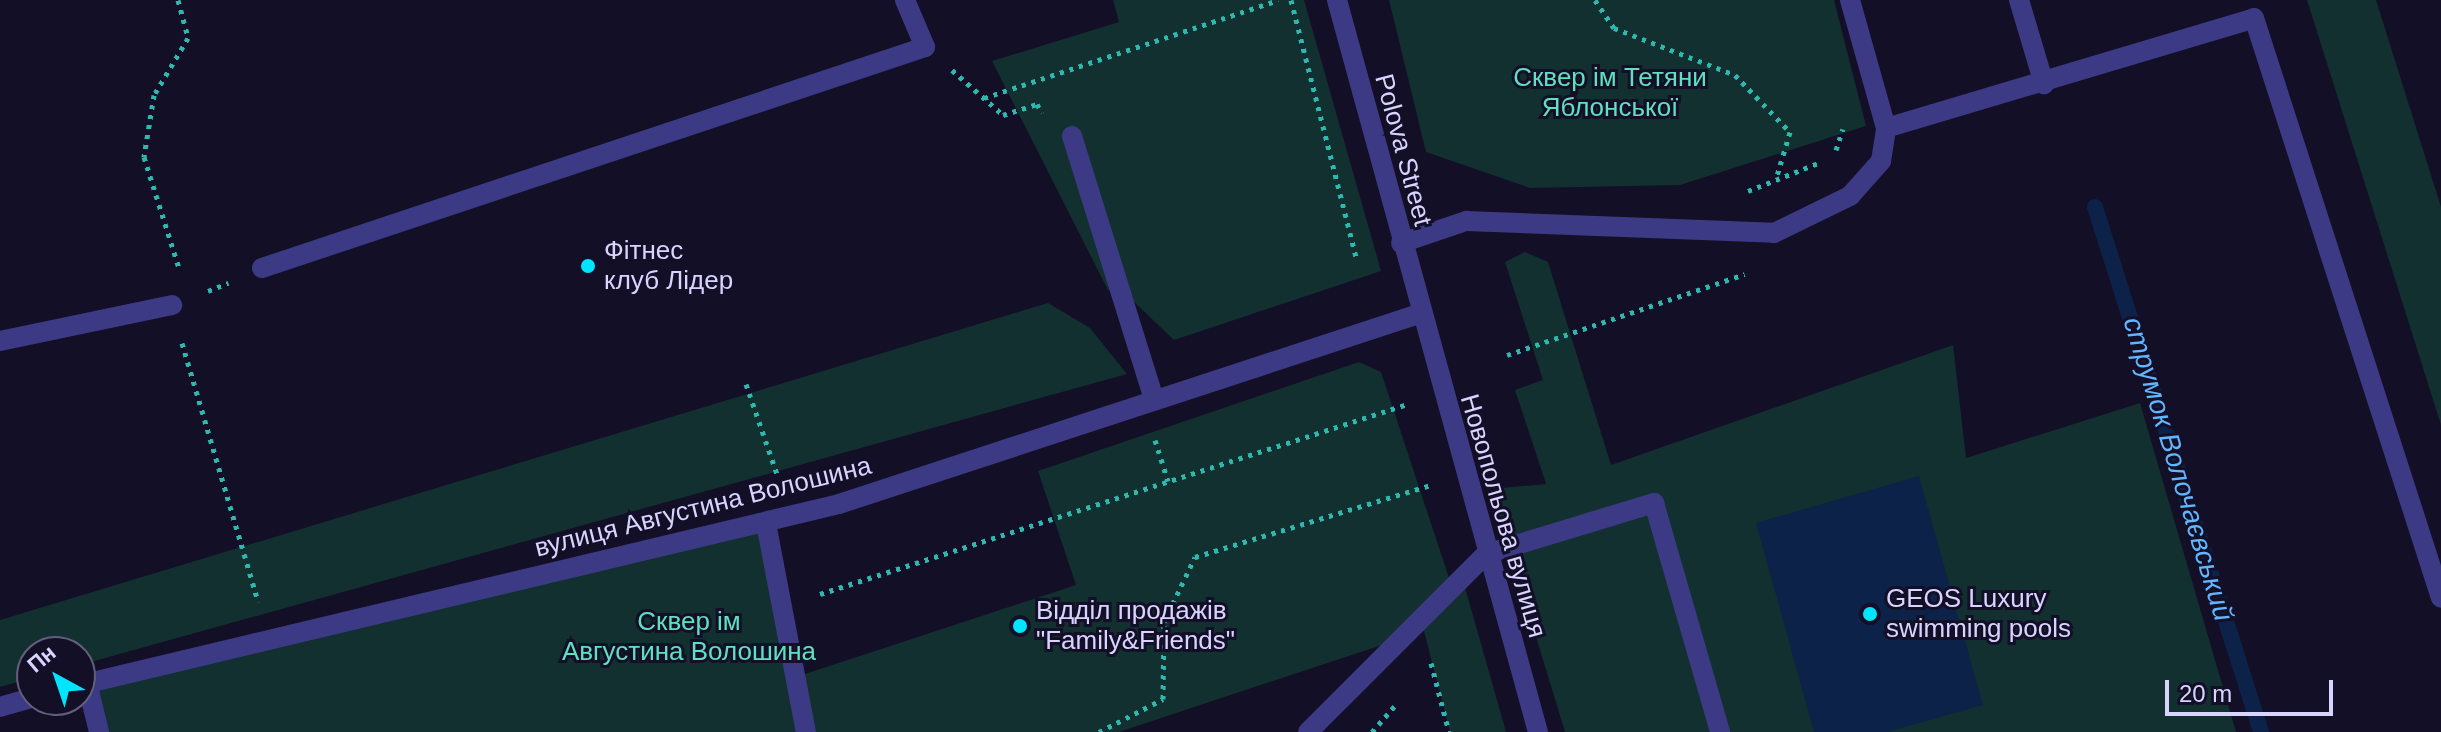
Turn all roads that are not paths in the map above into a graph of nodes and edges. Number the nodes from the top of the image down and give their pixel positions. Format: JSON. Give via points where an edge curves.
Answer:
{"nodes":[{"id":1,"x":905,"y":0,"type":"edge"},
{"id":2,"x":1337,"y":0,"type":"edge"},
{"id":3,"x":1850,"y":0,"type":"edge"},
{"id":4,"x":2019,"y":0,"type":"edge"},
{"id":5,"x":2044,"y":84,"type":"junction"},
{"id":6,"x":1886,"y":128,"type":"junction"},
{"id":7,"x":1072,"y":136,"type":"dead end"},
{"id":8,"x":1401,"y":243,"type":"junction"},
{"id":9,"x":262,"y":268,"type":"road end"},
{"id":10,"x":181,"y":302,"type":"road end"},
{"id":11,"x":1419,"y":314,"type":"junction"},
{"id":12,"x":0,"y":341,"type":"edge"},
{"id":13,"x":1154,"y":399,"type":"junction"},
{"id":14,"x":766,"y":523,"type":"junction"},
{"id":15,"x":1486,"y":554,"type":"junction"},
{"id":16,"x":2441,"y":598,"type":"edge"},
{"id":17,"x":96,"y":681,"type":"edge"},
{"id":18,"x":806,"y":732,"type":"edge"},
{"id":19,"x":1308,"y":732,"type":"edge"},
{"id":20,"x":1538,"y":732,"type":"edge"},
{"id":21,"x":1720,"y":732,"type":"edge"}],
"edges":[{"from":1,"to":9,"type":"street","via":[[925,47]]},
{"from":2,"to":8,"type":"street","name":"Polova Street"},
{"from":3,"to":6,"type":"street"},
{"from":4,"to":5,"type":"street"},
{"from":5,"to":6,"type":"street"},
{"from":5,"to":16,"type":"street","via":[[2254,18]]},
{"from":6,"to":8,"type":"street","via":[[1881,161],[1850,196],[1774,233],[1466,221]]},
{"from":7,"to":13,"type":"street"},
{"from":8,"to":11,"type":"street","name":"Polova Street"},
{"from":10,"to":12,"type":"street"},
{"from":11,"to":13,"type":"street","name":"вулиця Августина Волошина"},
{"from":11,"to":15,"type":"street","name":"Новопольова вулиця"},
{"from":13,"to":14,"type":"street","name":"вулиця Августина Волошина"},
{"from":14,"to":17,"type":"street","name":"вулиця Августина Волошина"},
{"from":14,"to":18,"type":"street"},
{"from":15,"to":19,"type":"street"},
{"from":15,"to":20,"type":"street","name":"Новопольова вулиця"},
{"from":15,"to":21,"type":"street","via":[[1654,503]]}]}
